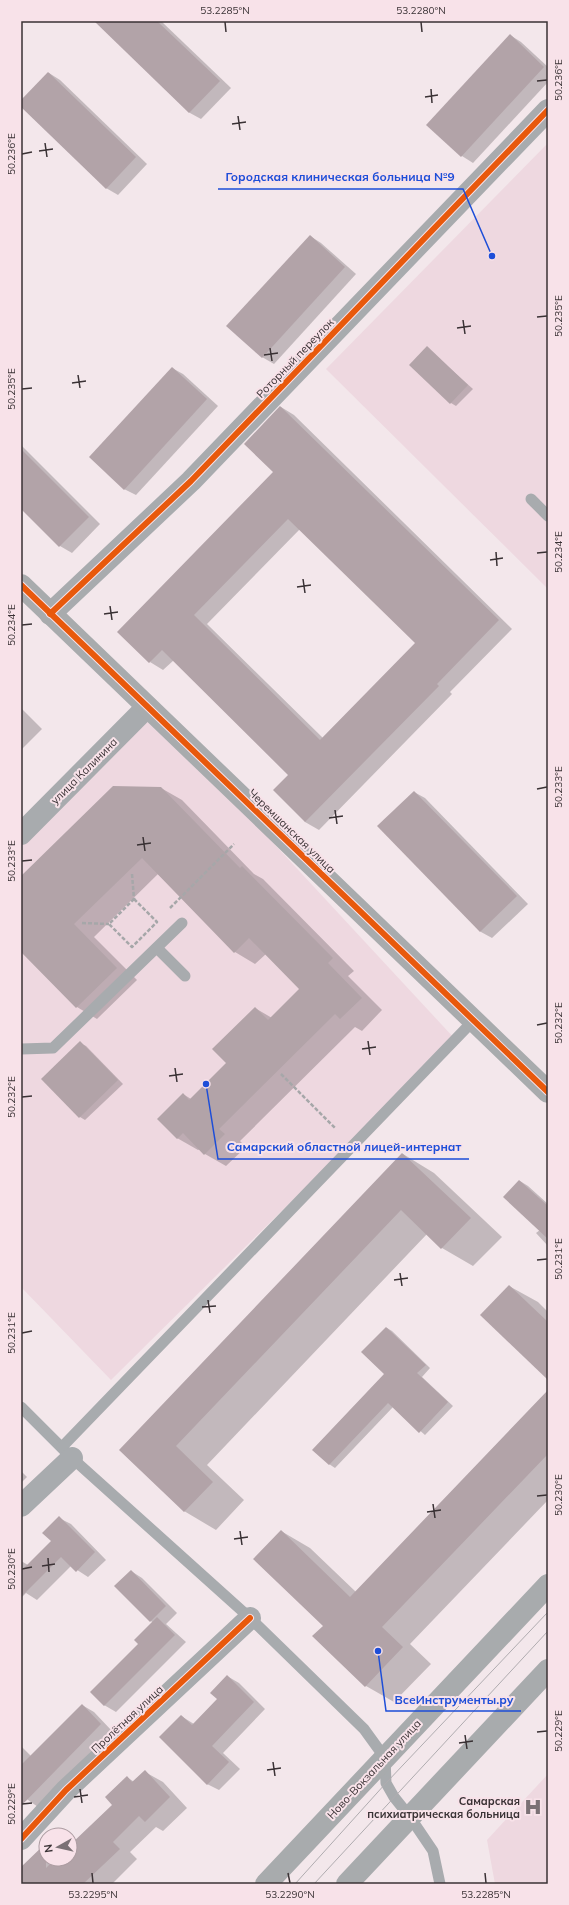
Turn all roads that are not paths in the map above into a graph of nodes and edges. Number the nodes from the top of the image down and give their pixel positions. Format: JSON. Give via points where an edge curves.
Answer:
{"nodes":[{"id":1,"x":548,"y":110,"type":"edge"},
{"id":2,"x":530,"y":499,"type":"dead end"},
{"id":3,"x":548,"y":516,"type":"edge"},
{"id":4,"x":21,"y":585,"type":"edge"},
{"id":5,"x":50,"y":614,"type":"junction"},
{"id":6,"x":147,"y":707,"type":"junction"},
{"id":7,"x":21,"y":834,"type":"edge"},
{"id":8,"x":182,"y":923,"type":"dead end"},
{"id":9,"x":157,"y":948,"type":"junction"},
{"id":10,"x":185,"y":976,"type":"dead end"},
{"id":11,"x":474,"y":1020,"type":"junction"},
{"id":12,"x":21,"y":1048,"type":"edge"},
{"id":13,"x":548,"y":1092,"type":"edge"},
{"id":14,"x":21,"y":1407,"type":"edge"},
{"id":15,"x":67,"y":1452,"type":"junction"},
{"id":16,"x":21,"y":1506,"type":"edge"},
{"id":17,"x":548,"y":1585,"type":"edge"},
{"id":18,"x":250,"y":1618,"type":"junction"},
{"id":19,"x":548,"y":1670,"type":"edge"},
{"id":20,"x":385,"y":1758,"type":"junction"},
{"id":21,"x":410,"y":1817,"type":"junction"},
{"id":22,"x":21,"y":1839,"type":"edge"},
{"id":23,"x":441,"y":1883,"type":"edge"},
{"id":24,"x":266,"y":1884,"type":"edge"},
{"id":25,"x":347,"y":1884,"type":"edge"}],
"edges":[{"from":1,"to":5,"type":"street","name":"Роторный переулок","via":[[191,481]]},
{"from":2,"to":3,"type":"lane"},
{"from":4,"to":5,"type":"street","name":"Черемшанская улица"},
{"from":5,"to":6,"type":"street","name":"Черемшанская улица"},
{"from":6,"to":7,"type":"street","name":"улица Калинина"},
{"from":6,"to":11,"type":"street","name":"Черемшанская улица"},
{"from":8,"to":9,"type":"lane"},
{"from":9,"to":10,"type":"lane"},
{"from":9,"to":12,"type":"lane","via":[[53,1048]]},
{"from":11,"to":13,"type":"street","name":"Черемшанская улица"},
{"from":11,"to":15,"type":"lane"},
{"from":14,"to":15,"type":"lane"},
{"from":15,"to":16,"type":"street"},
{"from":15,"to":18,"type":"lane"},
{"from":17,"to":20,"type":"street","name":"Ново-Вокзальная улица"},
{"from":18,"to":20,"type":"lane","via":[[364,1729]]},
{"from":18,"to":22,"type":"street","name":"Пролётная улица","via":[[66,1790]]},
{"from":19,"to":21,"type":"street"},
{"from":20,"to":21,"type":"lane","via":[[386,1783]]},
{"from":20,"to":24,"type":"street","name":"Ново-Вокзальная улица"},
{"from":21,"to":23,"type":"lane","via":[[433,1852]]},
{"from":21,"to":25,"type":"street"}]}
